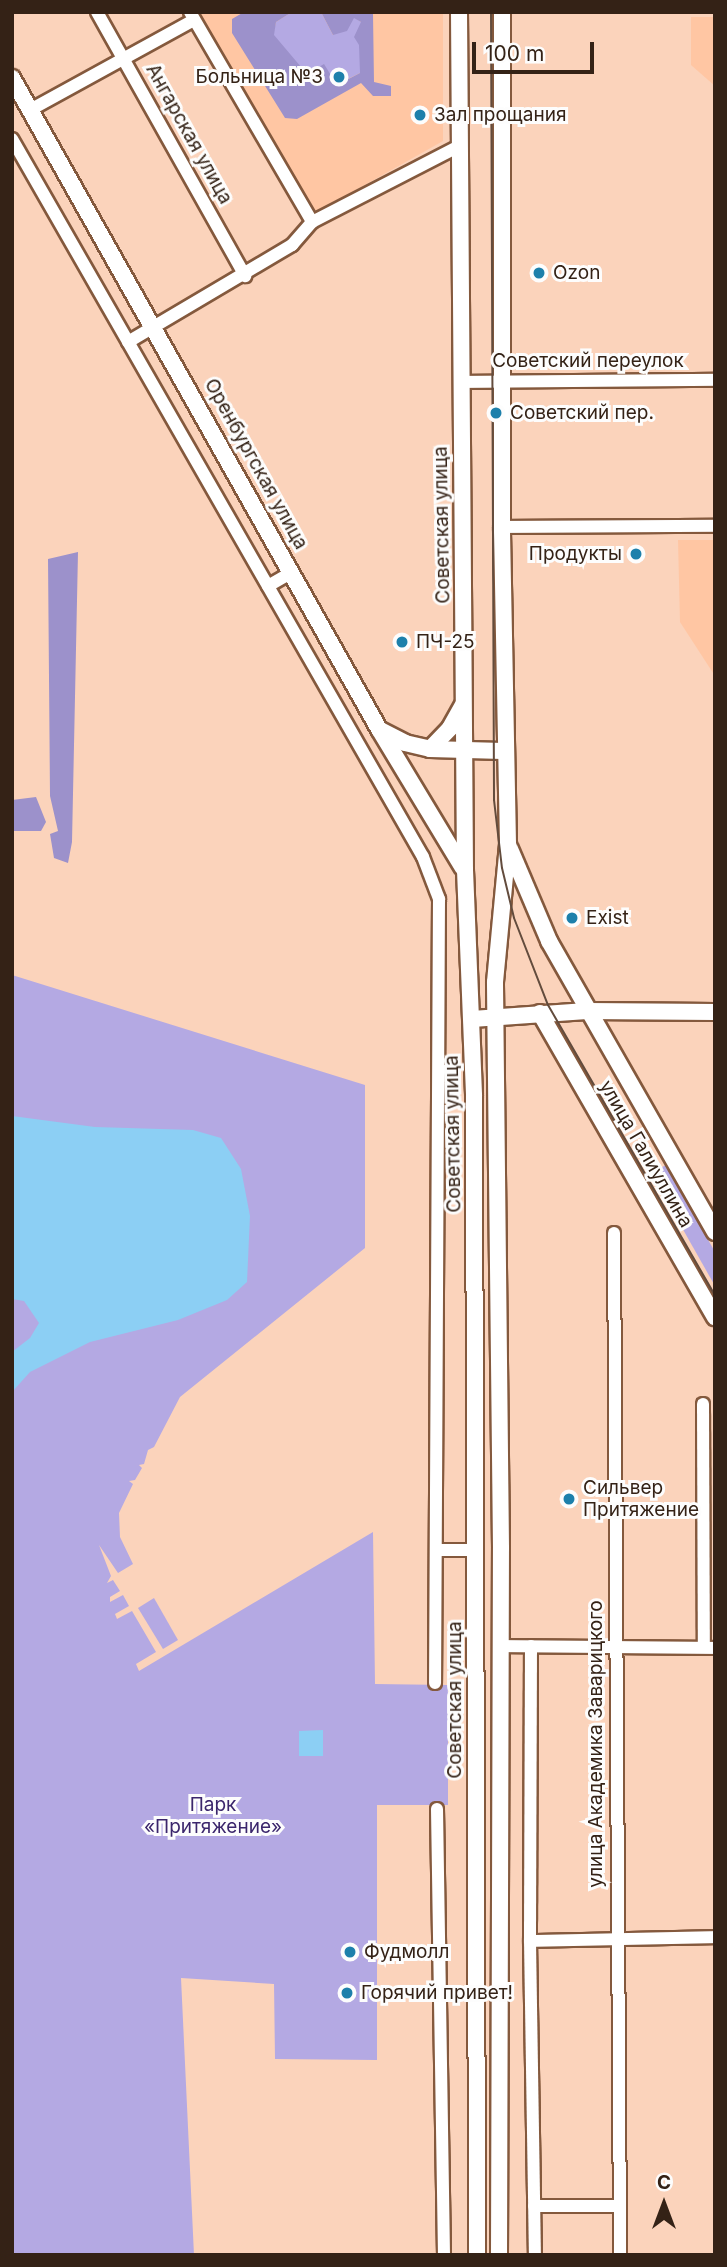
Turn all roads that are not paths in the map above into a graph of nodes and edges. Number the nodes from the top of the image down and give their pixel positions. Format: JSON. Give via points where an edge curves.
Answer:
{"nodes":[{"id":1,"x":97,"y":12,"type":"edge"},
{"id":2,"x":459,"y":12,"type":"edge"},
{"id":3,"x":502,"y":12,"type":"edge"},
{"id":4,"x":192,"y":16,"type":"edge"},
{"id":5,"x":125,"y":58,"type":"junction"},
{"id":6,"x":12,"y":78,"type":"edge"},
{"id":7,"x":30,"y":110,"type":"junction"},
{"id":8,"x":12,"y":139,"type":"edge"},
{"id":9,"x":459,"y":146,"type":"junction"},
{"id":10,"x":312,"y":222,"type":"junction"},
{"id":11,"x":245,"y":276,"type":"junction"},
{"id":12,"x":155,"y":326,"type":"junction"},
{"id":13,"x":128,"y":342,"type":"junction"},
{"id":14,"x":504,"y":380,"type":"junction"},
{"id":15,"x":715,"y":380,"type":"edge"},
{"id":16,"x":461,"y":382,"type":"junction"},
{"id":17,"x":715,"y":526,"type":"edge"},
{"id":18,"x":502,"y":527,"type":"junction"},
{"id":19,"x":292,"y":572,"type":"junction"},
{"id":20,"x":268,"y":586,"type":"junction"},
{"id":21,"x":465,"y":703,"type":"junction"},
{"id":22,"x":379,"y":729,"type":"junction"},
{"id":23,"x":430,"y":749,"type":"junction"},
{"id":24,"x":464,"y":750,"type":"junction"},
{"id":25,"x":503,"y":751,"type":"junction"},
{"id":26,"x":508,"y":844,"type":"junction"},
{"id":27,"x":464,"y":870,"type":"junction"},
{"id":28,"x":587,"y":1011,"type":"junction"},
{"id":29,"x":715,"y":1012,"type":"edge"},
{"id":30,"x":540,"y":1013,"type":"junction"},
{"id":31,"x":496,"y":1018,"type":"junction"},
{"id":32,"x":472,"y":1019,"type":"junction"},
{"id":33,"x":715,"y":1232,"type":"edge"},
{"id":34,"x":614,"y":1233,"type":"dead end"},
{"id":35,"x":715,"y":1317,"type":"edge"},
{"id":36,"x":703,"y":1404,"type":"dead end"},
{"id":37,"x":437,"y":1550,"type":"junction"},
{"id":38,"x":477,"y":1550,"type":"junction"},
{"id":39,"x":500,"y":1550,"type":"junction"},
{"id":40,"x":499,"y":1646,"type":"junction"},
{"id":41,"x":531,"y":1646,"type":"junction"},
{"id":42,"x":615,"y":1647,"type":"junction"},
{"id":43,"x":709,"y":1647,"type":"edge"},
{"id":44,"x":435,"y":1683,"type":"dead end"},
{"id":45,"x":437,"y":1809,"type":"dead end"},
{"id":46,"x":715,"y":1937,"type":"edge"},
{"id":47,"x":616,"y":1938,"type":"junction"},
{"id":48,"x":530,"y":1941,"type":"junction"},
{"id":49,"x":477,"y":2115,"type":"junction"},
{"id":50,"x":499,"y":2115,"type":"junction"},
{"id":51,"x":534,"y":2206,"type":"junction"},
{"id":52,"x":620,"y":2206,"type":"junction"},
{"id":53,"x":443,"y":2255,"type":"edge"},
{"id":54,"x":477,"y":2255,"type":"edge"},
{"id":55,"x":499,"y":2255,"type":"edge"},
{"id":56,"x":535,"y":2255,"type":"edge"},
{"id":57,"x":620,"y":2255,"type":"edge"}],
"edges":[{"from":1,"to":5,"type":"street","name":"Ангарская улица"},
{"from":2,"to":9,"type":"main road","name":"Советская улица"},
{"from":3,"to":14,"type":"main road"},
{"from":4,"to":5,"type":"street"},
{"from":4,"to":10,"type":"street"},
{"from":5,"to":7,"type":"street"},
{"from":5,"to":11,"type":"street","name":"Ангарская улица"},
{"from":6,"to":7,"type":"main road","name":"Оренбургская улица"},
{"from":7,"to":12,"type":"main road","name":"Оренбургская улица"},
{"from":8,"to":13,"type":"street"},
{"from":9,"to":10,"type":"street"},
{"from":9,"to":16,"type":"main road","name":"Советская улица"},
{"from":10,"to":11,"type":"street","via":[[292,245]]},
{"from":11,"to":12,"type":"street"},
{"from":12,"to":13,"type":"street"},
{"from":12,"to":19,"type":"main road","name":"Оренбургская улица"},
{"from":13,"to":20,"type":"street"},
{"from":14,"to":15,"type":"street","name":"Советский переулок"},
{"from":14,"to":16,"type":"street","name":"Советский переулок"},
{"from":14,"to":18,"type":"main road"},
{"from":16,"to":21,"type":"main road","name":"Советская улица"},
{"from":17,"to":18,"type":"street"},
{"from":18,"to":25,"type":"main road"},
{"from":19,"to":20,"type":"street"},
{"from":19,"to":22,"type":"main road","name":"Оренбургская улица"},
{"from":20,"to":37,"type":"street","via":[[423,857],[439,899]]},
{"from":21,"to":23,"type":"main road"},
{"from":21,"to":24,"type":"main road","name":"Советская улица"},
{"from":22,"to":23,"type":"main road","via":[[405,743]]},
{"from":22,"to":27,"type":"main road","name":"Оренбургская улица"},
{"from":23,"to":24,"type":"main road"},
{"from":24,"to":25,"type":"main road"},
{"from":24,"to":27,"type":"main road","name":"Советская улица"},
{"from":25,"to":26,"type":"main road"},
{"from":26,"to":28,"type":"main road","via":[[549,941]]},
{"from":26,"to":31,"type":"main road"},
{"from":27,"to":32,"type":"main road","name":"Советская улица"},
{"from":28,"to":29,"type":"main road"},
{"from":28,"to":30,"type":"main road"},
{"from":28,"to":33,"type":"main road","name":"улица Галиуллина"},
{"from":30,"to":31,"type":"main road"},
{"from":30,"to":35,"type":"main road","name":"улица Галиуллина"},
{"from":31,"to":32,"type":"main road"},
{"from":31,"to":39,"type":"main road"},
{"from":32,"to":38,"type":"main road","name":"Советская улица"},
{"from":34,"to":42,"type":"street","name":"улица Академика Заварицкого"},
{"from":36,"to":43,"type":"street"},
{"from":37,"to":38,"type":"street"},
{"from":37,"to":44,"type":"street"},
{"from":38,"to":39,"type":"main road"},
{"from":38,"to":49,"type":"main road","name":"Советская улица"},
{"from":39,"to":40,"type":"main road"},
{"from":40,"to":41,"type":"street"},
{"from":40,"to":50,"type":"main road"},
{"from":41,"to":42,"type":"street"},
{"from":41,"to":48,"type":"street"},
{"from":42,"to":43,"type":"street"},
{"from":42,"to":47,"type":"street","name":"улица Академика Заварицкого"},
{"from":45,"to":53,"type":"street"},
{"from":46,"to":47,"type":"street"},
{"from":47,"to":48,"type":"street"},
{"from":47,"to":52,"type":"street","name":"улица Академика Заварицкого"},
{"from":48,"to":51,"type":"street"},
{"from":49,"to":50,"type":"main road"},
{"from":49,"to":54,"type":"main road","name":"Советская улица"},
{"from":50,"to":55,"type":"main road"},
{"from":51,"to":52,"type":"street"},
{"from":51,"to":56,"type":"street"},
{"from":52,"to":57,"type":"street","name":"улица Академика Заварицкого"}]}
